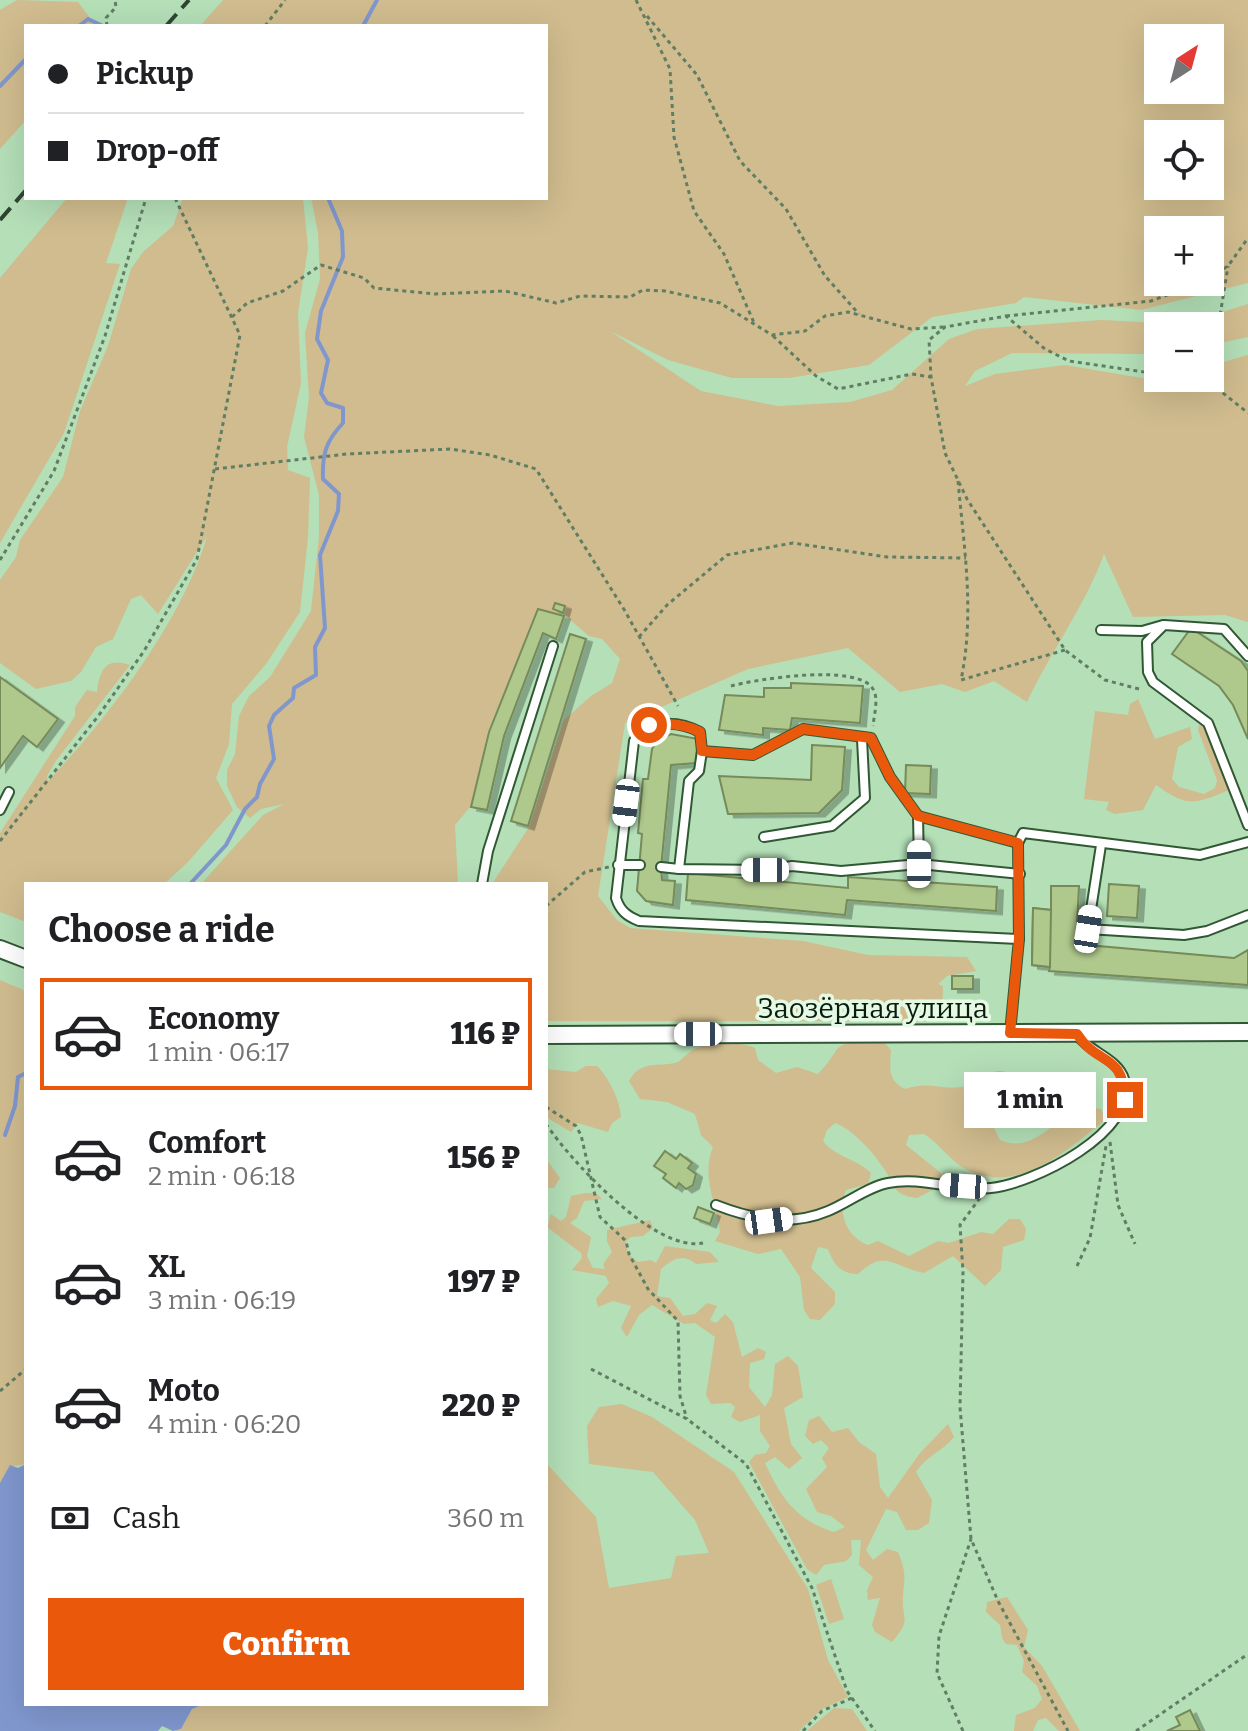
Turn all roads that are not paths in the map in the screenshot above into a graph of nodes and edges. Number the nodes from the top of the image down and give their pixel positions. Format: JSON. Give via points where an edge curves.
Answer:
{"nodes":[{"id":1,"x":1164,"y":625,"type":"junction"},
{"id":2,"x":1101,"y":630,"type":"dead end"},
{"id":3,"x":553,"y":646,"type":"dead end"},
{"id":4,"x":1248,"y":656,"type":"edge"},
{"id":5,"x":867,"y":738,"type":"junction"},
{"id":6,"x":702,"y":751,"type":"junction"},
{"id":7,"x":9,"y":792,"type":"dead end"},
{"id":8,"x":0,"y":810,"type":"edge"},
{"id":9,"x":918,"y":816,"type":"junction"},
{"id":10,"x":1248,"y":825,"type":"edge"},
{"id":11,"x":764,"y":837,"type":"dead end"},
{"id":12,"x":1248,"y":842,"type":"edge"},
{"id":13,"x":1018,"y":843,"type":"junction"},
{"id":14,"x":1101,"y":845,"type":"junction"},
{"id":15,"x":919,"y":864,"type":"junction"},
{"id":16,"x":618,"y":865,"type":"junction"},
{"id":17,"x":640,"y":865,"type":"dead end"},
{"id":18,"x":661,"y":867,"type":"dead end"},
{"id":19,"x":679,"y":869,"type":"junction"},
{"id":20,"x":1020,"y":874,"type":"junction"},
{"id":21,"x":482,"y":882,"type":"edge"},
{"id":22,"x":1248,"y":915,"type":"edge"},
{"id":23,"x":1019,"y":939,"type":"junction"},
{"id":24,"x":0,"y":949,"type":"edge"},
{"id":25,"x":24,"y":958,"type":"edge"},
{"id":26,"x":1248,"y":1032,"type":"edge"},
{"id":27,"x":1010,"y":1033,"type":"junction"},
{"id":28,"x":1077,"y":1034,"type":"junction"},
{"id":29,"x":548,"y":1035,"type":"edge"},
{"id":30,"x":716,"y":1205,"type":"dead end"}],
"edges":[{"from":1,"to":2,"type":"lane","via":[[1142,631]]},
{"from":1,"to":4,"type":"lane","via":[[1224,629]]},
{"from":1,"to":10,"type":"lane","via":[[1147,642],[1148,672],[1153,682],[1208,723]]},
{"from":3,"to":21,"type":"lane"},
{"from":5,"to":6,"type":"lane","via":[[803,729],[753,755]]},
{"from":5,"to":9,"type":"lane"},
{"from":5,"to":11,"type":"lane","via":[[865,798],[832,826]]},
{"from":6,"to":16,"type":"lane","via":[[700,732],[694,728],[664,723],[649,725],[638,734]]},
{"from":6,"to":19,"type":"lane","via":[[699,771],[689,781]]},
{"from":7,"to":8,"type":"lane"},
{"from":9,"to":13,"type":"lane"},
{"from":9,"to":15,"type":"lane"},
{"from":12,"to":14,"type":"lane","via":[[1200,855]]},
{"from":13,"to":14,"type":"lane","via":[[1023,833]]},
{"from":13,"to":20,"type":"lane"},
{"from":14,"to":22,"type":"lane","via":[[1088,929],[1184,935]]},
{"from":15,"to":19,"type":"lane","via":[[841,871],[792,866]]},
{"from":15,"to":20,"type":"lane"},
{"from":16,"to":17,"type":"lane"},
{"from":16,"to":23,"type":"lane","via":[[619,906],[639,921]]},
{"from":18,"to":19,"type":"lane"},
{"from":20,"to":23,"type":"lane"},
{"from":23,"to":27,"type":"lane"},
{"from":24,"to":25,"type":"street"},
{"from":26,"to":28,"type":"street","name":"Заозёрная улица"},
{"from":27,"to":28,"type":"street","name":"Заозёрная улица"},
{"from":27,"to":29,"type":"street","name":"Заозёрная улица"},
{"from":28,"to":30,"type":"lane","via":[[1085,1046],[1114,1064],[1124,1078],[1125,1100],[1108,1131],[1011,1186],[889,1183],[826,1212],[769,1221]]}]}
